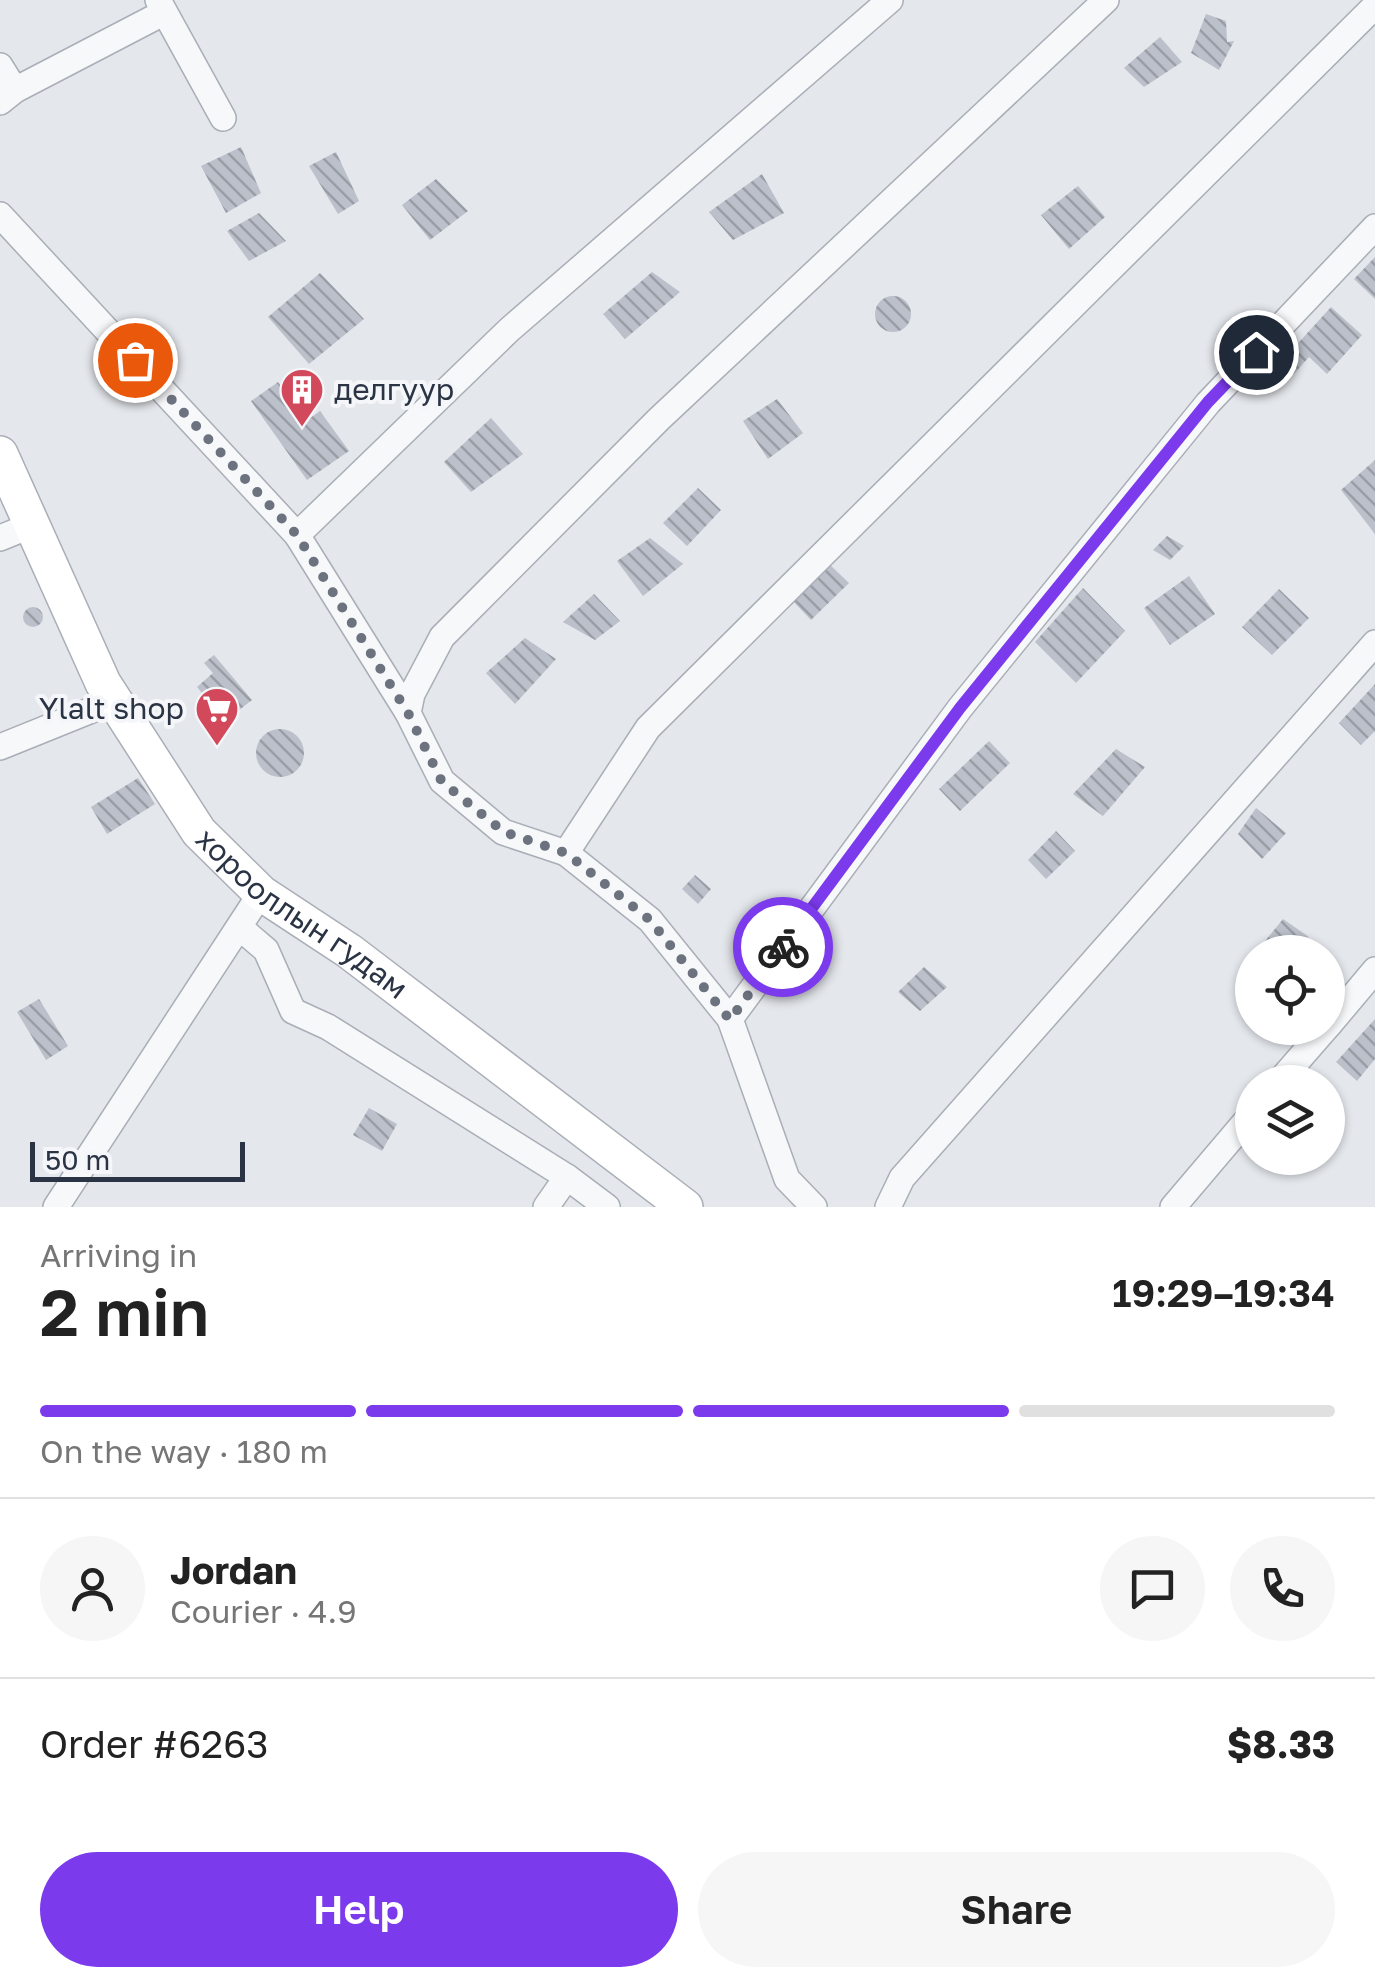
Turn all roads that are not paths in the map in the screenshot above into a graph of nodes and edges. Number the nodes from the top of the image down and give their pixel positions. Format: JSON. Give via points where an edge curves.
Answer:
{"nodes":[{"id":1,"x":890,"y":0,"type":"edge"},
{"id":2,"x":1106,"y":0,"type":"edge"},
{"id":3,"x":160,"y":6,"type":"edge"},
{"id":4,"x":1375,"y":6,"type":"edge"},
{"id":5,"x":0,"y":66,"type":"edge"},
{"id":6,"x":7,"y":96,"type":"edge"},
{"id":7,"x":222,"y":118,"type":"dead end"},
{"id":8,"x":0,"y":215,"type":"edge"},
{"id":9,"x":1375,"y":227,"type":"edge"},
{"id":10,"x":0,"y":454,"type":"edge"},
{"id":11,"x":16,"y":531,"type":"edge"},
{"id":12,"x":297,"y":535,"type":"junction"},
{"id":13,"x":1375,"y":643,"type":"edge"},
{"id":14,"x":114,"y":701,"type":"junction"},
{"id":15,"x":408,"y":713,"type":"junction"},
{"id":16,"x":0,"y":746,"type":"edge"},
{"id":17,"x":566,"y":853,"type":"junction"},
{"id":18,"x":260,"y":893,"type":"junction"},
{"id":19,"x":238,"y":927,"type":"junction"},
{"id":20,"x":1375,"y":970,"type":"edge"},
{"id":21,"x":1345,"y":1006,"type":"edge"},
{"id":22,"x":730,"y":1020,"type":"junction"},
{"id":23,"x":1311,"y":1045,"type":"edge"},
{"id":24,"x":1294,"y":1065,"type":"edge"},
{"id":25,"x":1235,"y":1134,"type":"edge"},
{"id":26,"x":568,"y":1176,"type":"junction"},
{"id":27,"x":56,"y":1207,"type":"edge"},
{"id":28,"x":546,"y":1207,"type":"edge"},
{"id":29,"x":607,"y":1207,"type":"edge"},
{"id":30,"x":685,"y":1207,"type":"edge"},
{"id":31,"x":814,"y":1207,"type":"edge"},
{"id":32,"x":888,"y":1207,"type":"edge"},
{"id":33,"x":1173,"y":1207,"type":"edge"}],
"edges":[{"from":1,"to":12,"type":"street","via":[[510,330]]},
{"from":2,"to":15,"type":"street","via":[[659,419],[442,637]]},
{"from":3,"to":6,"type":"street"},
{"from":3,"to":7,"type":"street"},
{"from":4,"to":17,"type":"street","via":[[648,728]]},
{"from":5,"to":6,"type":"street"},
{"from":8,"to":12,"type":"street"},
{"from":9,"to":22,"type":"street","via":[[1208,402],[960,708]]},
{"from":10,"to":11,"type":"main road","name":"хорооллын гудам"},
{"from":11,"to":14,"type":"main road","name":"хорооллын гудам"},
{"from":12,"to":15,"type":"street"},
{"from":13,"to":32,"type":"street","via":[[902,1178]]},
{"from":14,"to":16,"type":"street"},
{"from":14,"to":18,"type":"main road","name":"хорооллын гудам","via":[[199,832]]},
{"from":15,"to":17,"type":"street","via":[[442,782],[504,832]]},
{"from":17,"to":22,"type":"street","via":[[650,920]]},
{"from":18,"to":19,"type":"street"},
{"from":18,"to":30,"type":"main road","name":"хорооллын гудам","via":[[348,951]]},
{"from":19,"to":26,"type":"street","via":[[266,950],[292,1011]]},
{"from":19,"to":27,"type":"street"},
{"from":20,"to":21,"type":"street"},
{"from":22,"to":31,"type":"street","via":[[787,1179]]},
{"from":23,"to":24,"type":"street"},
{"from":25,"to":33,"type":"street"},
{"from":26,"to":28,"type":"street"},
{"from":26,"to":29,"type":"street"}]}
